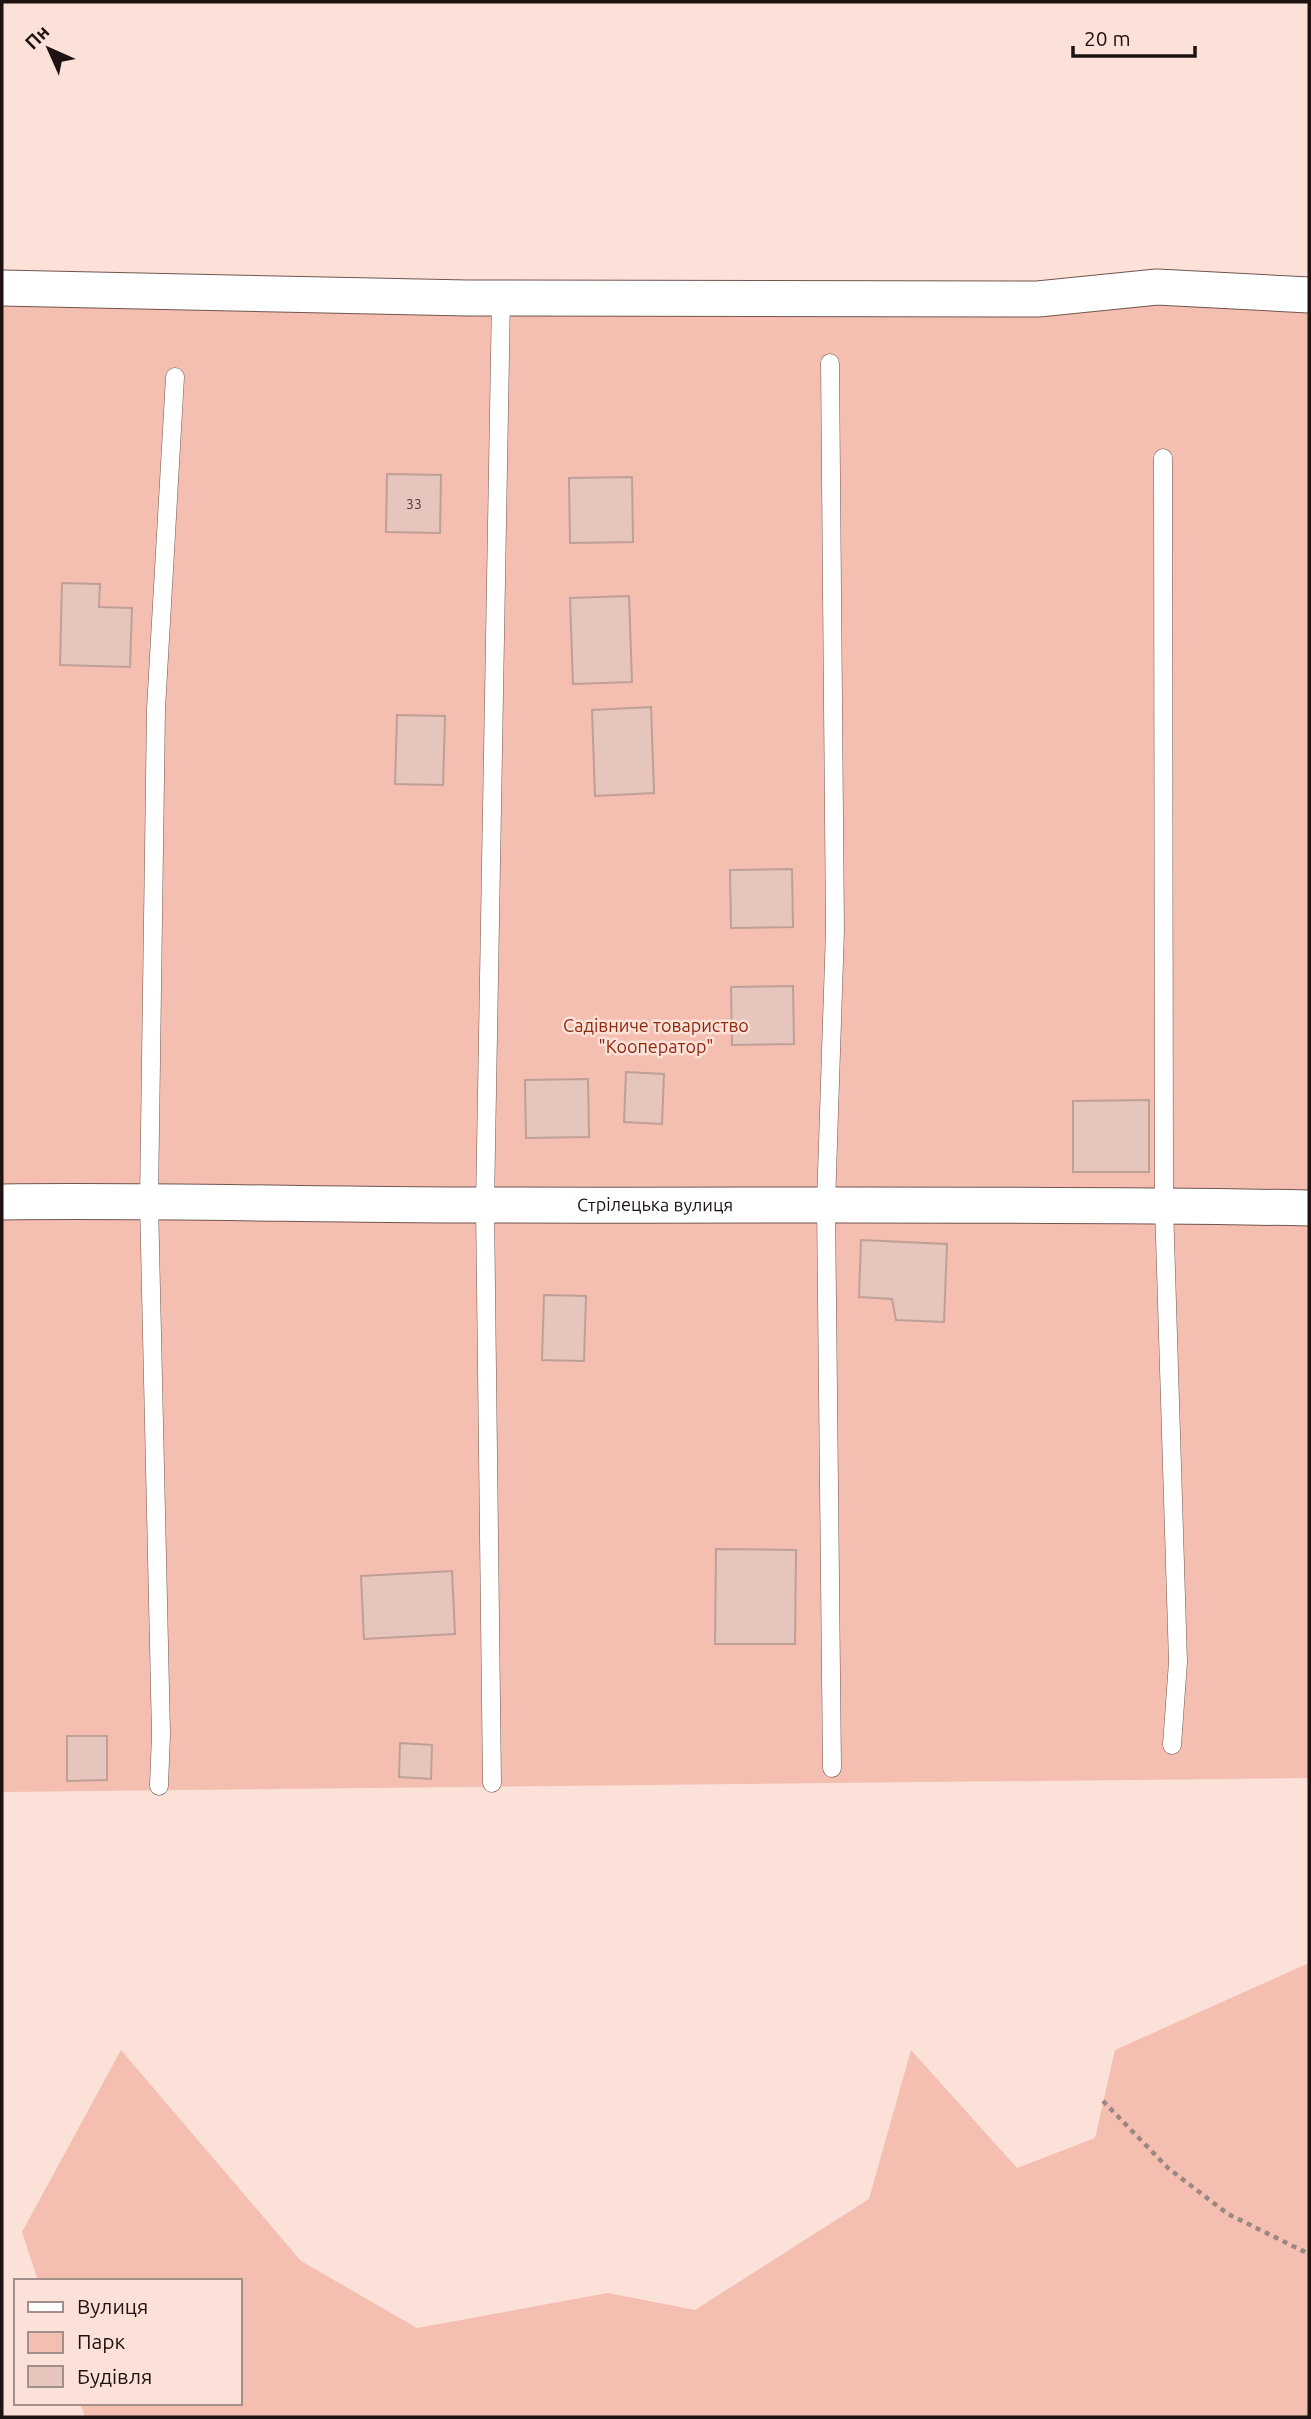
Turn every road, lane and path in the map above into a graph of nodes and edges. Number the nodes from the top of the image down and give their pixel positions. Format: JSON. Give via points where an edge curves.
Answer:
{"nodes":[{"id":1,"x":2,"y":288,"type":"edge"},
{"id":2,"x":1309,"y":295,"type":"edge"},
{"id":3,"x":501,"y":298,"type":"junction"},
{"id":4,"x":830,"y":363,"type":"dead end"},
{"id":5,"x":175,"y":377,"type":"dead end"},
{"id":6,"x":1163,"y":458,"type":"dead end"},
{"id":7,"x":149,"y":1200,"type":"junction"},
{"id":8,"x":2,"y":1202,"type":"edge"},
{"id":9,"x":826,"y":1204,"type":"junction"},
{"id":10,"x":485,"y":1205,"type":"junction"},
{"id":11,"x":1164,"y":1205,"type":"junction"},
{"id":12,"x":1309,"y":1208,"type":"edge"},
{"id":13,"x":1172,"y":1745,"type":"dead end"},
{"id":14,"x":832,"y":1768,"type":"dead end"},
{"id":15,"x":492,"y":1783,"type":"dead end"},
{"id":16,"x":159,"y":1786,"type":"dead end"},
{"id":17,"x":1103,"y":2101,"type":"dead end"},
{"id":18,"x":1309,"y":2254,"type":"edge"}],
"edges":[{"from":1,"to":3,"type":"street"},
{"from":2,"to":3,"type":"street","via":[[1157,286],[1038,299]]},
{"from":3,"to":10,"type":"lane"},
{"from":4,"to":9,"type":"lane","via":[[835,930]]},
{"from":5,"to":7,"type":"lane","via":[[156,709]]},
{"from":6,"to":11,"type":"lane"},
{"from":7,"to":8,"type":"street","name":"Стрілецька вулиця"},
{"from":7,"to":10,"type":"street","name":"Стрілецька вулиця"},
{"from":7,"to":16,"type":"lane"},
{"from":9,"to":10,"type":"street","name":"Стрілецька вулиця"},
{"from":9,"to":11,"type":"street","name":"Стрілецька вулиця"},
{"from":9,"to":14,"type":"lane"},
{"from":10,"to":15,"type":"lane"},
{"from":11,"to":12,"type":"street","name":"Стрілецька вулиця"},
{"from":11,"to":13,"type":"lane","via":[[1178,1662]]},
{"from":17,"to":18,"type":"path","via":[[1168,2168],[1228,2214]]}]}
